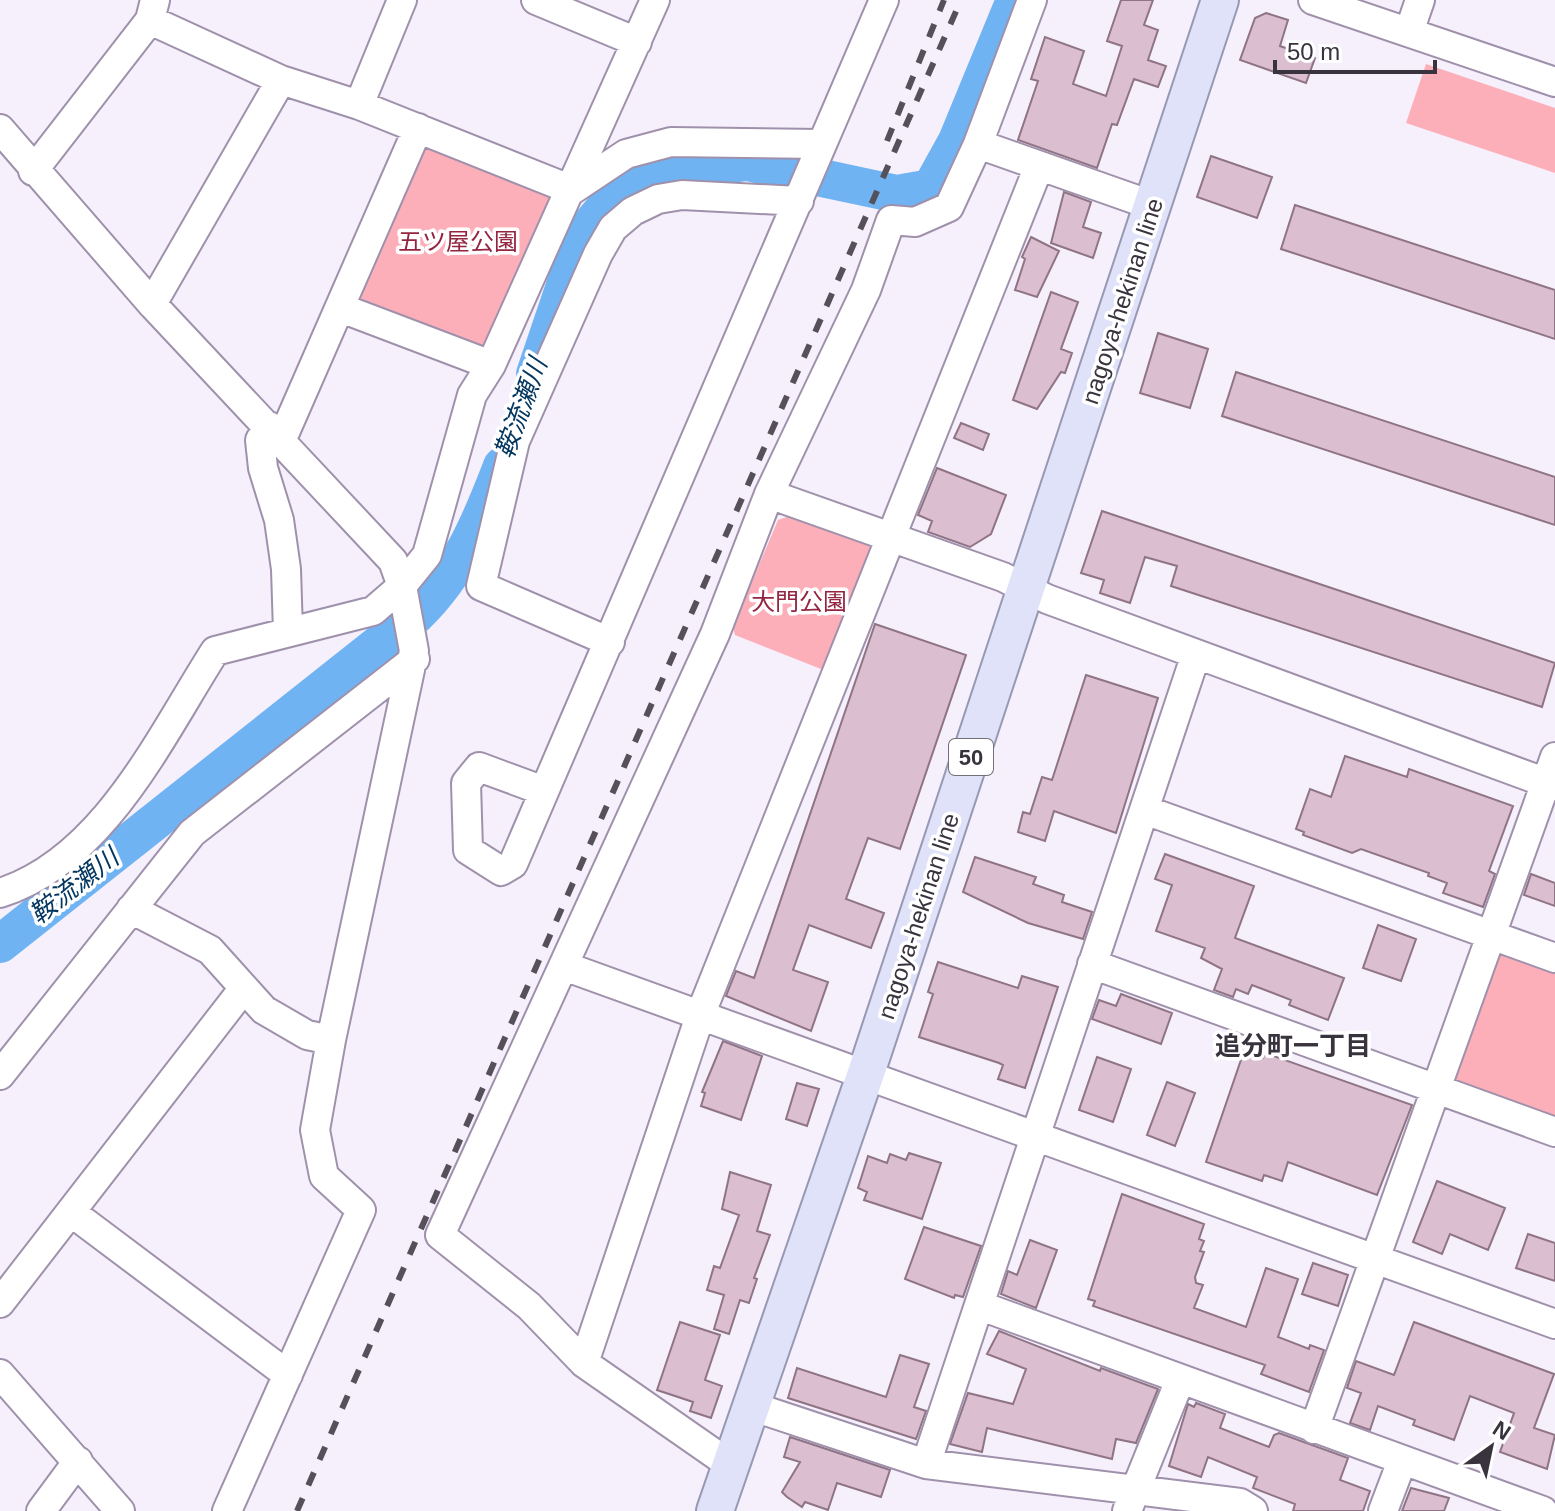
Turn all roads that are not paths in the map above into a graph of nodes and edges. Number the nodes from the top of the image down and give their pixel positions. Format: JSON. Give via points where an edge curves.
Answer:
{"nodes":[{"id":1,"x":402,"y":0,"type":"edge"},
{"id":2,"x":536,"y":0,"type":"edge"},
{"id":3,"x":655,"y":0,"type":"edge"},
{"id":4,"x":884,"y":0,"type":"edge"},
{"id":5,"x":1032,"y":0,"type":"edge"},
{"id":6,"x":1220,"y":0,"type":"edge"},
{"id":7,"x":1313,"y":0,"type":"edge"},
{"id":8,"x":1420,"y":0,"type":"edge"},
{"id":9,"x":152,"y":10,"type":"edge"},
{"id":10,"x":1409,"y":32,"type":"junction"},
{"id":11,"x":637,"y":42,"type":"junction"},
{"id":12,"x":281,"y":80,"type":"junction"},
{"id":13,"x":1555,"y":82,"type":"edge"},
{"id":14,"x":359,"y":105,"type":"junction"},
{"id":15,"x":418,"y":128,"type":"junction"},
{"id":16,"x":0,"y":129,"type":"edge"},
{"id":17,"x":978,"y":144,"type":"junction"},
{"id":18,"x":821,"y":145,"type":"junction"},
{"id":19,"x":1039,"y":166,"type":"junction"},
{"id":20,"x":33,"y":171,"type":"junction"},
{"id":21,"x":572,"y":190,"type":"junction"},
{"id":22,"x":801,"y":199,"type":"junction"},
{"id":23,"x":1154,"y":206,"type":"junction"},
{"id":24,"x":152,"y":304,"type":"junction"},
{"id":25,"x":341,"y":308,"type":"junction"},
{"id":26,"x":491,"y":365,"type":"junction"},
{"id":27,"x":275,"y":432,"type":"junction"},
{"id":28,"x":769,"y":494,"type":"junction"},
{"id":29,"x":890,"y":537,"type":"junction"},
{"id":30,"x":402,"y":587,"type":"junction"},
{"id":31,"x":1026,"y":589,"type":"junction"},
{"id":32,"x":288,"y":632,"type":"junction"},
{"id":33,"x":610,"y":642,"type":"junction"},
{"id":34,"x":1196,"y":654,"type":"junction"},
{"id":35,"x":414,"y":655,"type":"junction"},
{"id":36,"x":1552,"y":775,"type":"edge"},
{"id":37,"x":544,"y":791,"type":"dead end"},
{"id":38,"x":1145,"y":810,"type":"junction"},
{"id":39,"x":0,"y":893,"type":"edge"},
{"id":40,"x":131,"y":909,"type":"junction"},
{"id":41,"x":1493,"y":936,"type":"junction"},
{"id":42,"x":1555,"y":958,"type":"edge"},
{"id":43,"x":1092,"y":964,"type":"junction"},
{"id":44,"x":564,"y":966,"type":"junction"},
{"id":45,"x":244,"y":988,"type":"junction"},
{"id":46,"x":701,"y":1013,"type":"junction"},
{"id":47,"x":331,"y":1040,"type":"junction"},
{"id":48,"x":866,"y":1073,"type":"junction"},
{"id":49,"x":0,"y":1075,"type":"edge"},
{"id":50,"x":1438,"y":1090,"type":"junction"},
{"id":51,"x":1555,"y":1132,"type":"edge"},
{"id":52,"x":1036,"y":1133,"type":"junction"},
{"id":53,"x":71,"y":1212,"type":"junction"},
{"id":54,"x":1377,"y":1257,"type":"junction"},
{"id":55,"x":0,"y":1303,"type":"edge"},
{"id":56,"x":981,"y":1306,"type":"junction"},
{"id":57,"x":1555,"y":1324,"type":"edge"},
{"id":58,"x":584,"y":1363,"type":"junction"},
{"id":59,"x":0,"y":1374,"type":"edge"},
{"id":60,"x":288,"y":1375,"type":"junction"},
{"id":61,"x":1180,"y":1380,"type":"junction"},
{"id":62,"x":751,"y":1406,"type":"junction"},
{"id":63,"x":1314,"y":1429,"type":"junction"},
{"id":64,"x":78,"y":1461,"type":"junction"},
{"id":65,"x":1402,"y":1461,"type":"junction"},
{"id":66,"x":926,"y":1464,"type":"junction"},
{"id":67,"x":732,"y":1466,"type":"junction"},
{"id":68,"x":1132,"y":1500,"type":"edge"},
{"id":69,"x":724,"y":1507,"type":"edge"},
{"id":70,"x":41,"y":1511,"type":"edge"},
{"id":71,"x":120,"y":1511,"type":"edge"},
{"id":72,"x":227,"y":1511,"type":"edge"},
{"id":73,"x":1253,"y":1511,"type":"edge"},
{"id":74,"x":1383,"y":1511,"type":"edge"},
{"id":75,"x":1543,"y":1511,"type":"edge"}],
"edges":[{"from":1,"to":14,"type":"street"},
{"from":2,"to":11,"type":"street"},
{"from":3,"to":11,"type":"street"},
{"from":4,"to":18,"type":"street"},
{"from":5,"to":17,"type":"street"},
{"from":6,"to":23,"type":"main road","name":"nagoya-hekinan line","number":"50"},
{"from":7,"to":10,"type":"street"},
{"from":8,"to":10,"type":"street"},
{"from":9,"to":12,"type":"street"},
{"from":9,"to":20,"type":"street"},
{"from":10,"to":13,"type":"street"},
{"from":11,"to":21,"type":"street"},
{"from":12,"to":14,"type":"street"},
{"from":12,"to":24,"type":"street"},
{"from":14,"to":15,"type":"street"},
{"from":15,"to":21,"type":"street"},
{"from":15,"to":25,"type":"street"},
{"from":16,"to":20,"type":"street"},
{"from":17,"to":19,"type":"street"},
{"from":17,"to":28,"type":"street","via":[[949,207],[915,222],[891,220],[866,290]]},
{"from":18,"to":21,"type":"street","via":[[671,142],[626,154]]},
{"from":18,"to":22,"type":"street"},
{"from":19,"to":23,"type":"street"},
{"from":19,"to":29,"type":"street"},
{"from":20,"to":24,"type":"street"},
{"from":21,"to":26,"type":"street"},
{"from":22,"to":33,"type":"street"},
{"from":22,"to":33,"type":"street","via":[[682,195],[633,211],[613,228],[598,254],[521,427],[481,586]]},
{"from":23,"to":31,"type":"main road","name":"nagoya-hekinan line","number":"50"},
{"from":24,"to":27,"type":"street"},
{"from":25,"to":26,"type":"street"},
{"from":25,"to":27,"type":"street"},
{"from":26,"to":30,"type":"street","via":[[472,395],[427,555]]},
{"from":27,"to":30,"type":"street","via":[[393,561]]},
{"from":27,"to":32,"type":"street","via":[[260,440],[279,520]]},
{"from":28,"to":29,"type":"street"},
{"from":28,"to":44,"type":"street","via":[[715,634]]},
{"from":29,"to":31,"type":"street"},
{"from":29,"to":46,"type":"street"},
{"from":30,"to":32,"type":"street","via":[[373,611]]},
{"from":30,"to":35,"type":"street"},
{"from":31,"to":34,"type":"street"},
{"from":31,"to":48,"type":"main road","name":"nagoya-hekinan line","number":"50"},
{"from":32,"to":39,"type":"street","via":[[215,651],[98,829],[23,886]]},
{"from":33,"to":37,"type":"street"},
{"from":34,"to":36,"type":"street"},
{"from":34,"to":38,"type":"street"},
{"from":35,"to":40,"type":"street","via":[[192,833]]},
{"from":35,"to":47,"type":"street"},
{"from":36,"to":41,"type":"street"},
{"from":38,"to":41,"type":"street"},
{"from":38,"to":43,"type":"street"},
{"from":40,"to":45,"type":"street","via":[[210,950]]},
{"from":40,"to":49,"type":"street"},
{"from":41,"to":42,"type":"street"},
{"from":41,"to":50,"type":"street"},
{"from":43,"to":50,"type":"street"},
{"from":43,"to":52,"type":"street"},
{"from":44,"to":46,"type":"street"},
{"from":44,"to":58,"type":"street","via":[[440,1235],[529,1306]]},
{"from":45,"to":47,"type":"street","via":[[264,1010],[307,1035]]},
{"from":45,"to":53,"type":"street"},
{"from":46,"to":48,"type":"street"},
{"from":46,"to":58,"type":"street"},
{"from":47,"to":60,"type":"street","via":[[315,1130],[324,1176],[361,1210]]},
{"from":48,"to":52,"type":"street"},
{"from":48,"to":62,"type":"main road","name":"nagoya-hekinan line","number":"50"},
{"from":50,"to":51,"type":"street"},
{"from":50,"to":54,"type":"street"},
{"from":52,"to":54,"type":"street"},
{"from":52,"to":56,"type":"street"},
{"from":53,"to":55,"type":"street"},
{"from":53,"to":60,"type":"street"},
{"from":54,"to":57,"type":"street"},
{"from":54,"to":63,"type":"street"},
{"from":56,"to":61,"type":"street"},
{"from":56,"to":66,"type":"street"},
{"from":58,"to":67,"type":"street"},
{"from":59,"to":64,"type":"street"},
{"from":60,"to":72,"type":"street"},
{"from":61,"to":63,"type":"street"},
{"from":61,"to":68,"type":"street"},
{"from":62,"to":66,"type":"street"},
{"from":62,"to":67,"type":"main road","name":"nagoya-hekinan line","number":"50"},
{"from":63,"to":65,"type":"street"},
{"from":64,"to":70,"type":"street"},
{"from":64,"to":71,"type":"street"},
{"from":65,"to":74,"type":"street"},
{"from":65,"to":75,"type":"street"},
{"from":66,"to":68,"type":"street"},
{"from":67,"to":69,"type":"main road","name":"nagoya-hekinan line","number":"50"},
{"from":68,"to":73,"type":"street","via":[[1240,1503]]}]}
